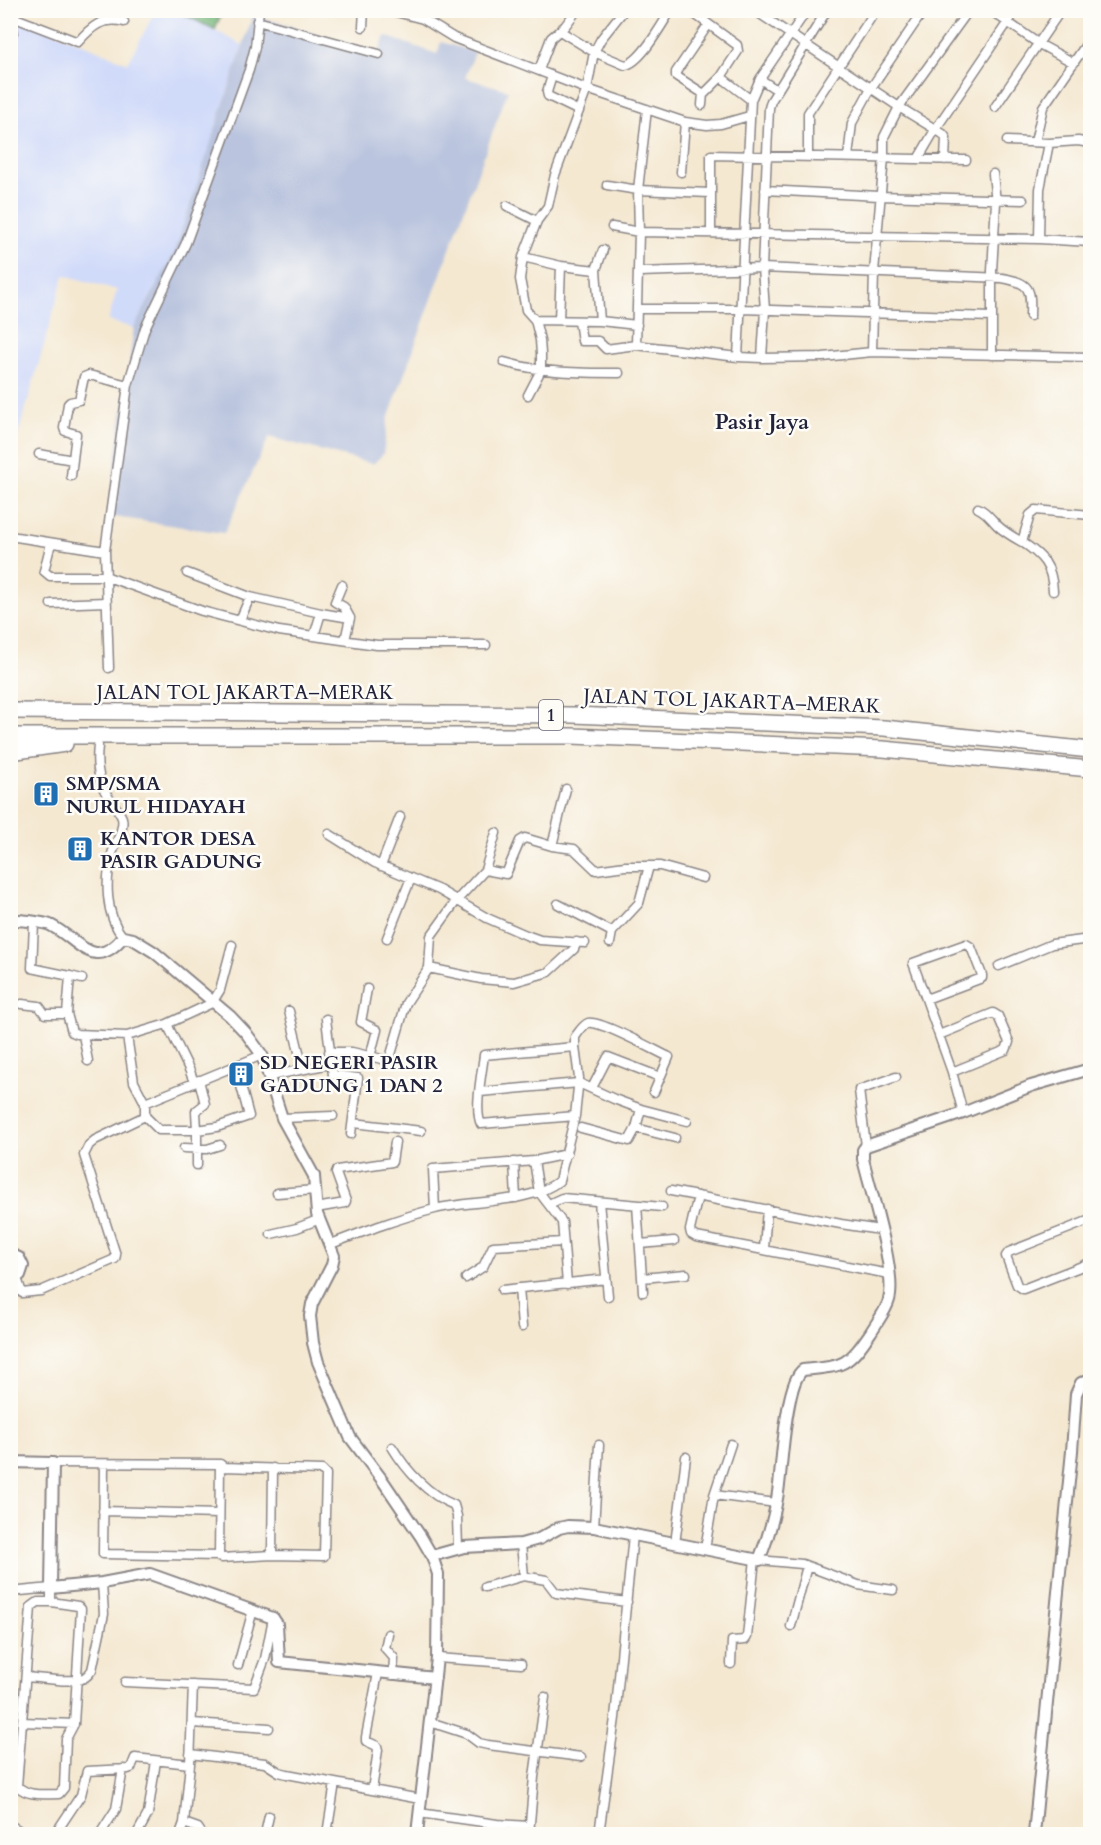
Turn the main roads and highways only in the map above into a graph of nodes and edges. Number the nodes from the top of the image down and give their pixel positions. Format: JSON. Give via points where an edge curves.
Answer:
{"nodes":[{"id":1,"x":10,"y":711,"type":"edge"},
{"id":2,"x":10,"y":736,"type":"edge"},
{"id":3,"x":97,"y":741,"type":"junction"},
{"id":4,"x":1090,"y":750,"type":"edge"},
{"id":5,"x":10,"y":752,"type":"edge"},
{"id":6,"x":1090,"y":770,"type":"edge"}],
"edges":[{"from":1,"to":4,"type":"highway","name":"JALAN TOL JAKARTA–MERAK","number":"1","via":[[573,715],[884,728]]},
{"from":2,"to":3,"type":"highway","name":"JALAN TOL JAKARTA–MERAK","number":"1"},
{"from":3,"to":5,"type":"highway"},
{"from":3,"to":6,"type":"highway","name":"JALAN TOL JAKARTA–MERAK","number":"1","via":[[572,735],[883,749]]}]}
